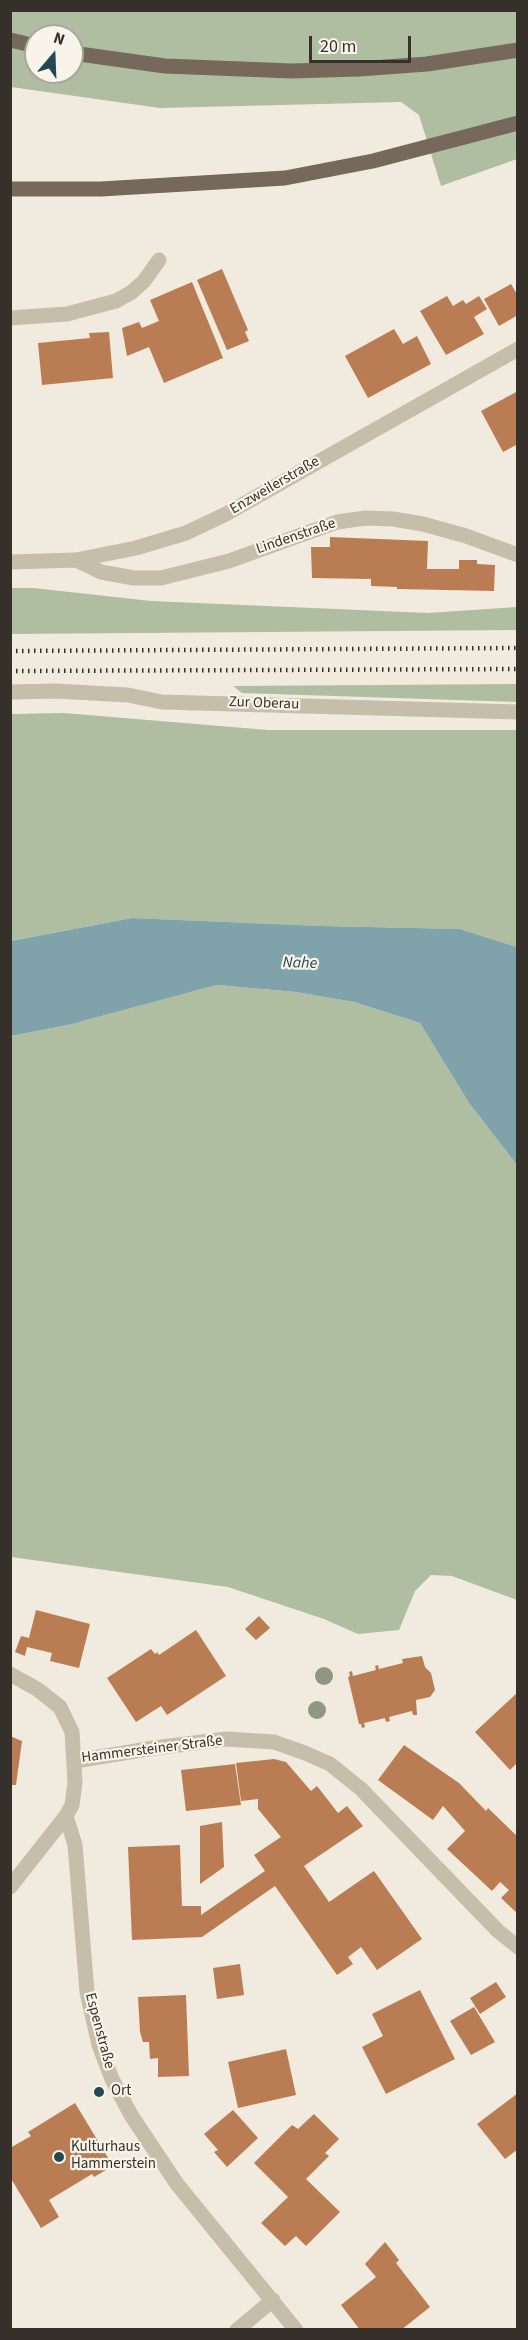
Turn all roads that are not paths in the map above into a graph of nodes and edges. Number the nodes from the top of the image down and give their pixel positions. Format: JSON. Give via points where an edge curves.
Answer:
{"nodes":[{"id":1,"x":518,"y":50,"type":"edge"},
{"id":2,"x":84,"y":55,"type":"edge"},
{"id":3,"x":518,"y":123,"type":"edge"},
{"id":4,"x":10,"y":189,"type":"edge"},
{"id":5,"x":159,"y":260,"type":"dead end"},
{"id":6,"x":10,"y":318,"type":"edge"},
{"id":7,"x":518,"y":349,"type":"edge"},
{"id":8,"x":518,"y":555,"type":"edge"},
{"id":9,"x":76,"y":560,"type":"junction"},
{"id":10,"x":10,"y":562,"type":"edge"},
{"id":11,"x":10,"y":692,"type":"edge"},
{"id":12,"x":518,"y":712,"type":"edge"},
{"id":13,"x":10,"y":1674,"type":"edge"},
{"id":14,"x":75,"y":1761,"type":"junction"},
{"id":15,"x":66,"y":1816,"type":"junction"},
{"id":16,"x":10,"y":1887,"type":"edge"},
{"id":17,"x":518,"y":1947,"type":"edge"},
{"id":18,"x":273,"y":2300,"type":"junction"},
{"id":19,"x":237,"y":2330,"type":"edge"},
{"id":20,"x":296,"y":2330,"type":"edge"}],
"edges":[{"from":1,"to":2,"type":"main road","via":[[427,64],[292,71],[165,66]]},
{"from":3,"to":4,"type":"main road","via":[[373,161],[285,177],[101,189]]},
{"from":5,"to":6,"type":"street","via":[[144,281],[116,301],[67,314]]},
{"from":7,"to":9,"type":"street","name":"Enzweilerstraße","via":[[226,514],[186,533]]},
{"from":8,"to":9,"type":"street","name":"Lindenstraße","via":[[423,524],[366,518],[337,522],[229,561],[161,578],[101,572]]},
{"from":9,"to":10,"type":"street","name":"Enzweilerstraße"},
{"from":11,"to":12,"type":"street","name":"Zur Oberau","via":[[128,695],[162,702]]},
{"from":13,"to":14,"type":"street","name":"Hammersteiner Straße","via":[[60,1707],[72,1732]]},
{"from":14,"to":15,"type":"street","via":[[72,1805]]},
{"from":14,"to":17,"type":"street","name":"Hammersteiner Straße","via":[[226,1739],[274,1742],[305,1753],[330,1764],[361,1789]]},
{"from":15,"to":16,"type":"street"},
{"from":15,"to":18,"type":"street","name":"Espenstraße","via":[[75,1845],[87,1992],[99,2045],[112,2079],[177,2184]]},
{"from":18,"to":19,"type":"street"},
{"from":18,"to":20,"type":"street","name":"Espenstraße"}]}
